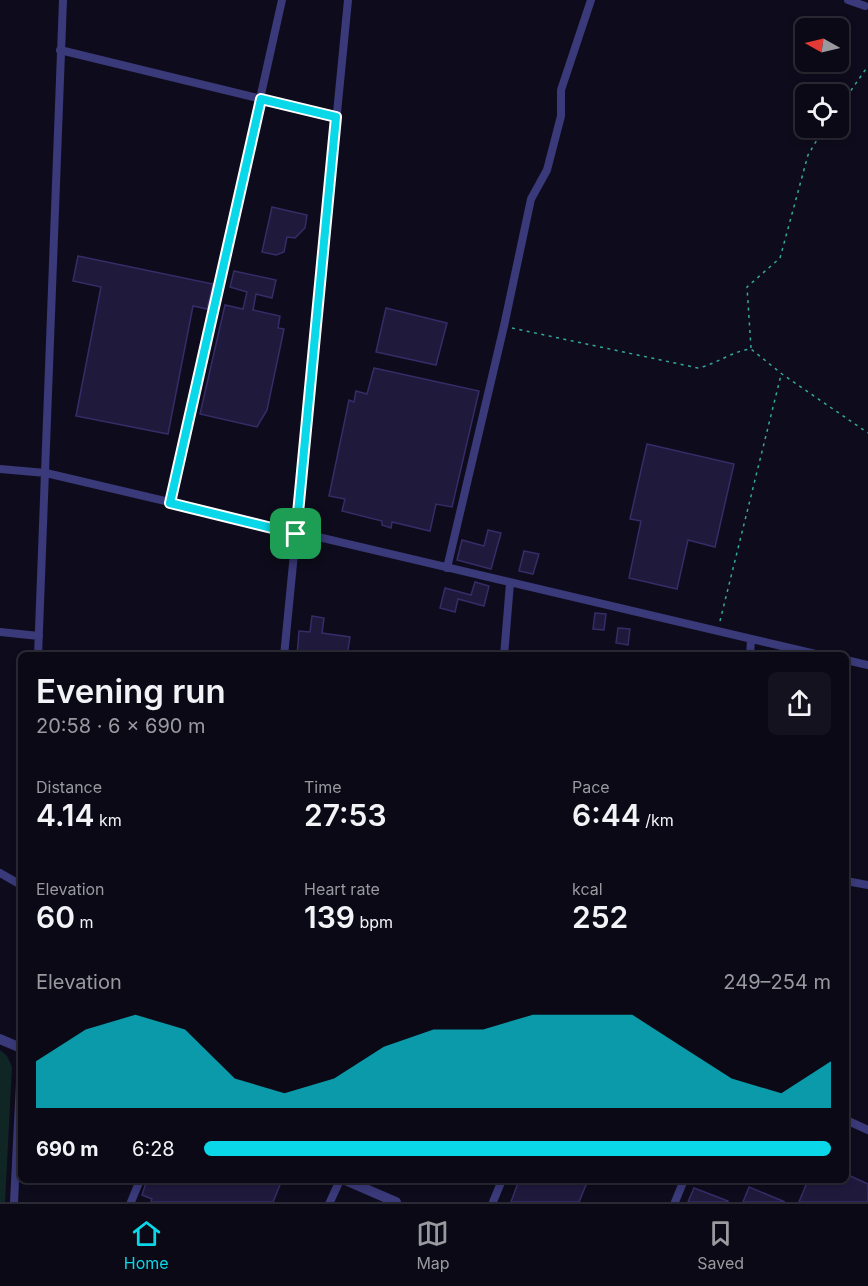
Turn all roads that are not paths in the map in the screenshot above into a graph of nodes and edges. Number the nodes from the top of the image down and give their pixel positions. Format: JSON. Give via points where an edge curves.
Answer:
{"nodes":[{"id":1,"x":63,"y":0,"type":"edge"},
{"id":2,"x":282,"y":0,"type":"edge"},
{"id":3,"x":348,"y":0,"type":"edge"},
{"id":4,"x":591,"y":0,"type":"edge"},
{"id":5,"x":848,"y":0,"type":"edge"},
{"id":6,"x":865,"y":6,"type":"dead end"},
{"id":7,"x":60,"y":50,"type":"junction"},
{"id":8,"x":261,"y":99,"type":"junction"},
{"id":9,"x":336,"y":117,"type":"junction"},
{"id":10,"x":0,"y":469,"type":"edge"},
{"id":11,"x":46,"y":473,"type":"junction"},
{"id":12,"x":170,"y":503,"type":"junction"},
{"id":13,"x":296,"y":534,"type":"junction"},
{"id":14,"x":447,"y":568,"type":"junction"},
{"id":15,"x":510,"y":583,"type":"junction"},
{"id":16,"x":0,"y":632,"type":"edge"},
{"id":17,"x":39,"y":636,"type":"junction"},
{"id":18,"x":751,"y":639,"type":"junction"},
{"id":19,"x":38,"y":652,"type":"edge"},
{"id":20,"x":284,"y":652,"type":"edge"},
{"id":21,"x":504,"y":652,"type":"edge"},
{"id":22,"x":750,"y":652,"type":"edge"},
{"id":23,"x":807,"y":652,"type":"edge"},
{"id":24,"x":849,"y":661,"type":"edge"},
{"id":25,"x":868,"y":665,"type":"edge"},
{"id":26,"x":0,"y":873,"type":"edge"},
{"id":27,"x":849,"y":882,"type":"edge"},
{"id":28,"x":18,"y":883,"type":"edge"},
{"id":29,"x":868,"y":885,"type":"edge"},
{"id":30,"x":0,"y":1039,"type":"edge"},
{"id":31,"x":18,"y":1047,"type":"edge"},
{"id":32,"x":849,"y":1121,"type":"edge"},
{"id":33,"x":18,"y":1123,"type":"edge"},
{"id":34,"x":868,"y":1130,"type":"edge"},
{"id":35,"x":139,"y":1183,"type":"edge"},
{"id":36,"x":339,"y":1183,"type":"edge"},
{"id":37,"x":352,"y":1183,"type":"edge"},
{"id":38,"x":501,"y":1183,"type":"edge"},
{"id":39,"x":683,"y":1183,"type":"edge"},
{"id":40,"x":14,"y":1202,"type":"edge"},
{"id":41,"x":131,"y":1202,"type":"edge"},
{"id":42,"x":330,"y":1202,"type":"edge"},
{"id":43,"x":396,"y":1202,"type":"edge"},
{"id":44,"x":493,"y":1202,"type":"edge"},
{"id":45,"x":675,"y":1202,"type":"edge"}],
"edges":[{"from":1,"to":7,"type":"street"},
{"from":2,"to":8,"type":"street"},
{"from":3,"to":9,"type":"street"},
{"from":4,"to":14,"type":"street","via":[[561,90],[561,116],[548,170],[531,198]]},
{"from":5,"to":6,"type":"street"},
{"from":7,"to":8,"type":"street"},
{"from":7,"to":11,"type":"street"},
{"from":8,"to":9,"type":"street"},
{"from":8,"to":12,"type":"street"},
{"from":9,"to":13,"type":"street"},
{"from":10,"to":11,"type":"street"},
{"from":11,"to":12,"type":"street"},
{"from":11,"to":17,"type":"street"},
{"from":12,"to":13,"type":"street"},
{"from":13,"to":14,"type":"street"},
{"from":13,"to":20,"type":"street"},
{"from":14,"to":15,"type":"street"},
{"from":15,"to":18,"type":"street"},
{"from":15,"to":21,"type":"street"},
{"from":16,"to":17,"type":"street"},
{"from":17,"to":19,"type":"street"},
{"from":18,"to":22,"type":"street"},
{"from":18,"to":23,"type":"street"},
{"from":24,"to":25,"type":"street"},
{"from":26,"to":28,"type":"street"},
{"from":27,"to":29,"type":"street"},
{"from":30,"to":31,"type":"street"},
{"from":32,"to":34,"type":"street"},
{"from":33,"to":40,"type":"street"},
{"from":35,"to":41,"type":"street"},
{"from":36,"to":42,"type":"street"},
{"from":37,"to":43,"type":"street"},
{"from":38,"to":44,"type":"street"},
{"from":39,"to":45,"type":"street"}]}
